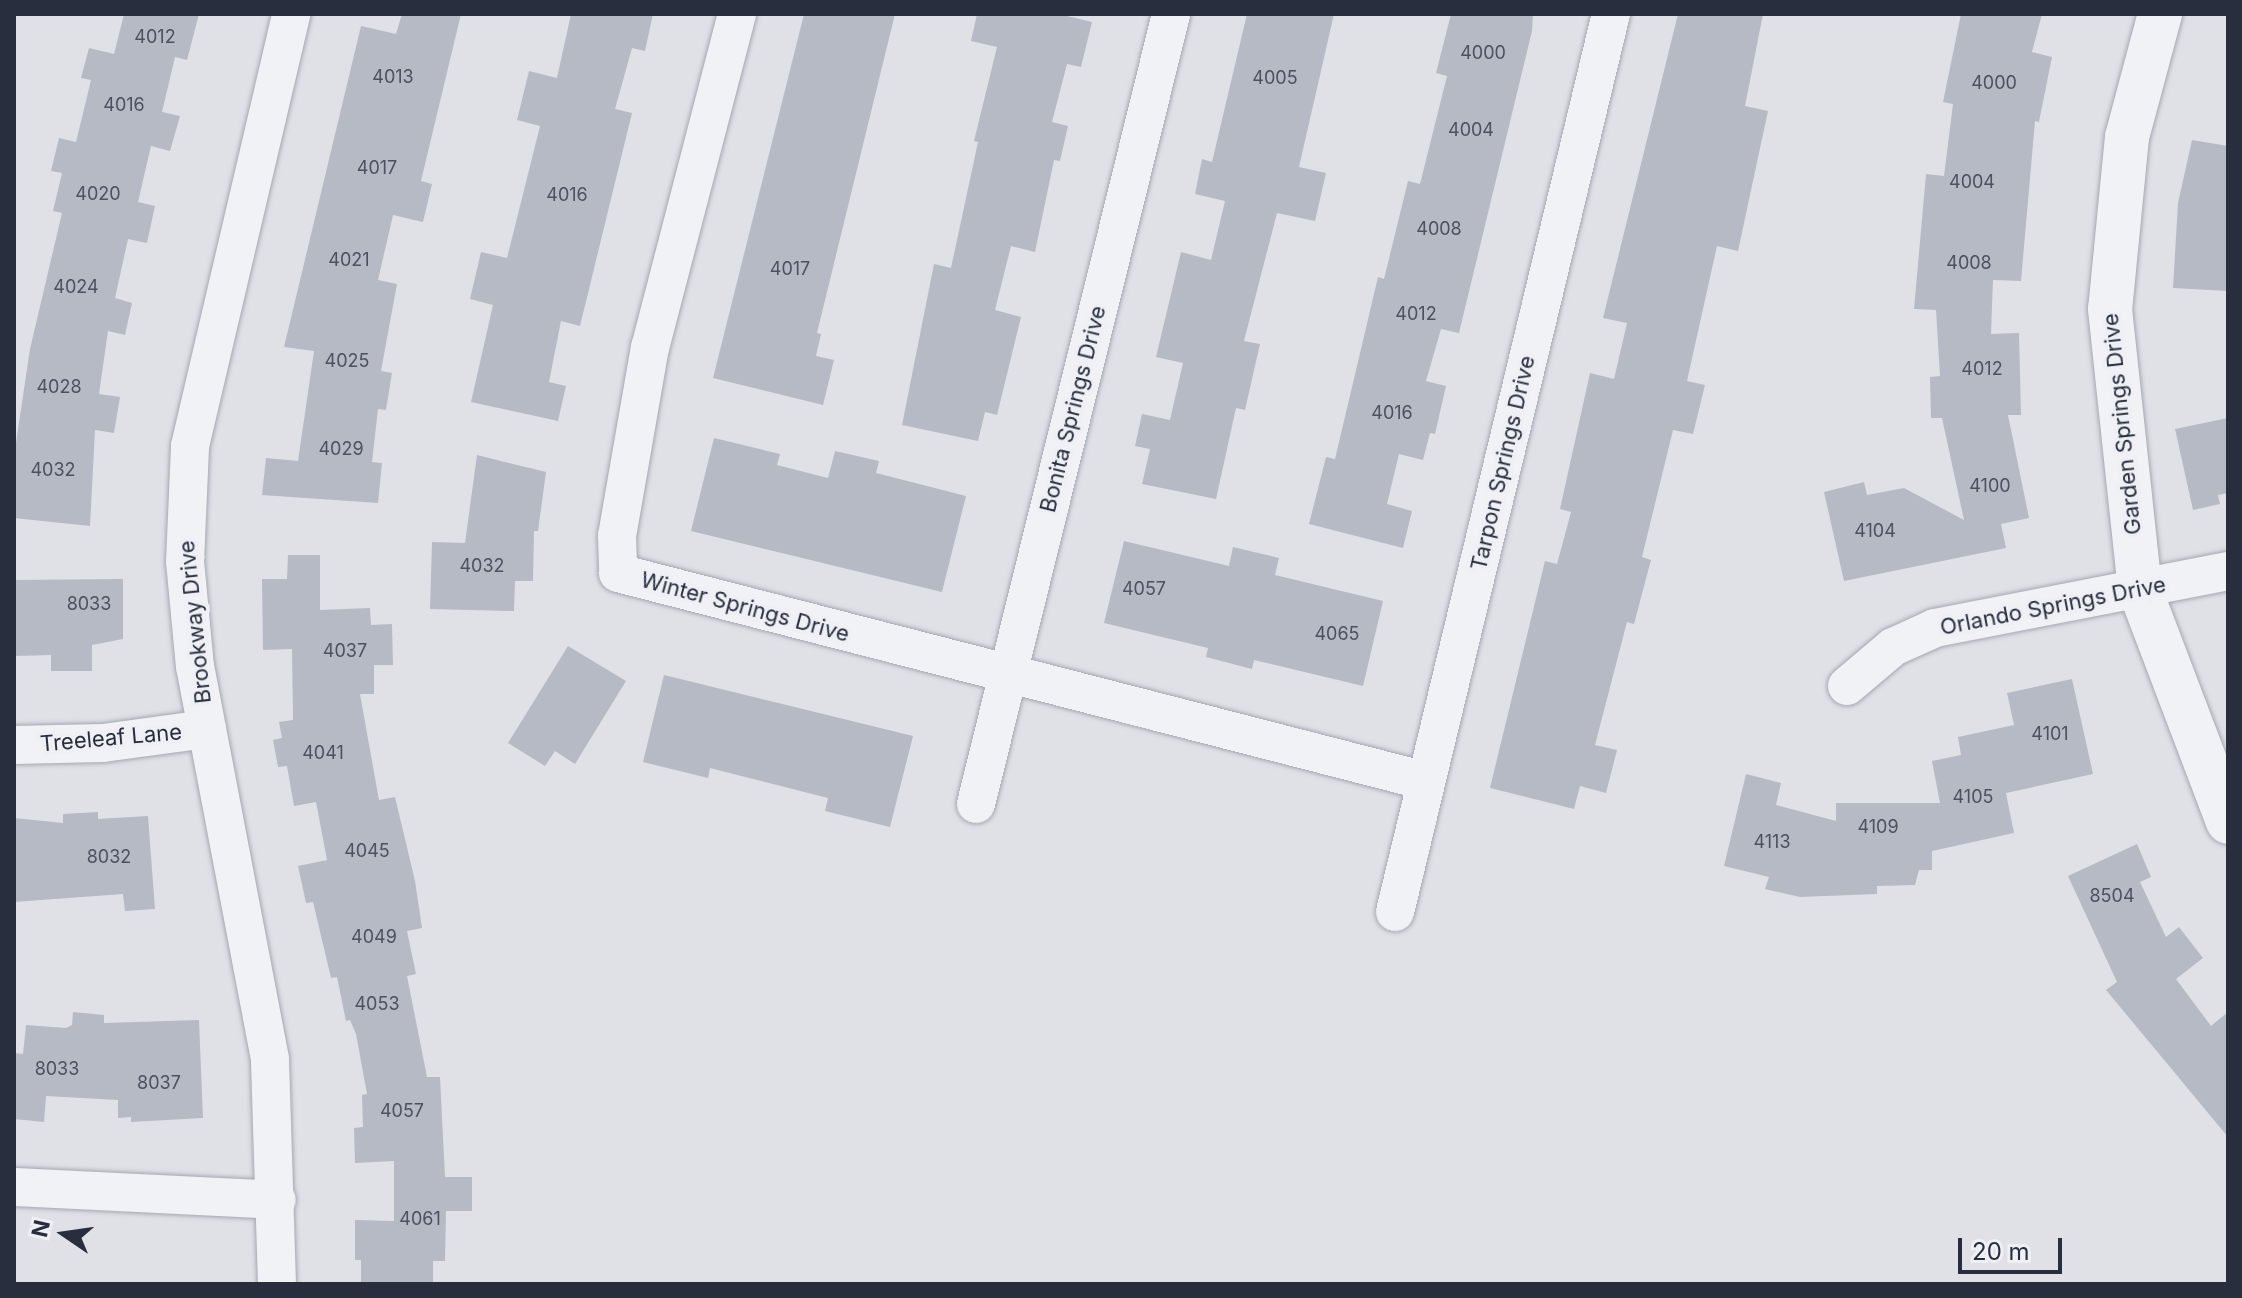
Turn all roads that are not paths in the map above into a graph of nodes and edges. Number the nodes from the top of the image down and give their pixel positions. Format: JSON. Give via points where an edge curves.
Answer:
{"nodes":[{"id":1,"x":291,"y":14,"type":"edge"},
{"id":2,"x":737,"y":14,"type":"edge"},
{"id":3,"x":1171,"y":14,"type":"edge"},
{"id":4,"x":1611,"y":14,"type":"edge"},
{"id":5,"x":2160,"y":14,"type":"edge"},
{"id":6,"x":2228,"y":571,"type":"edge"},
{"id":7,"x":2140,"y":590,"type":"junction"},
{"id":8,"x":1007,"y":676,"type":"junction"},
{"id":9,"x":1847,"y":686,"type":"dead end"},
{"id":10,"x":207,"y":729,"type":"junction"},
{"id":11,"x":14,"y":745,"type":"edge"},
{"id":12,"x":1426,"y":781,"type":"junction"},
{"id":13,"x":976,"y":804,"type":"dead end"},
{"id":14,"x":2228,"y":822,"type":"edge"},
{"id":15,"x":1395,"y":912,"type":"dead end"},
{"id":16,"x":14,"y":1187,"type":"edge"},
{"id":17,"x":277,"y":1200,"type":"junction"},
{"id":18,"x":277,"y":1284,"type":"edge"}],
"edges":[{"from":1,"to":10,"type":"street","name":"Brookway Drive","via":[[190,446],[185,562]]},
{"from":2,"to":8,"type":"street","name":"Winter Springs Drive","via":[[650,347],[617,536],[618,573]]},
{"from":3,"to":8,"type":"street","name":"Bonita Springs Drive"},
{"from":4,"to":12,"type":"street","name":"Tarpon Springs Drive"},
{"from":5,"to":7,"type":"street","name":"Garden Springs Drive","via":[[2127,137],[2110,309]]},
{"from":6,"to":7,"type":"street","name":"Orlando Springs Drive"},
{"from":7,"to":9,"type":"street","name":"Orlando Springs Drive","via":[[1935,628],[1893,647]]},
{"from":7,"to":14,"type":"street","name":"Garden Springs Drive"},
{"from":8,"to":12,"type":"street","name":"Winter Springs Drive"},
{"from":8,"to":13,"type":"street","name":"Bonita Springs Drive"},
{"from":10,"to":11,"type":"street","name":"Treeleaf Lane","via":[[103,743]]},
{"from":10,"to":17,"type":"street","name":"Brookway Drive","via":[[270,1059]]},
{"from":12,"to":15,"type":"street","name":"Tarpon Springs Drive"},
{"from":16,"to":17,"type":"street"},
{"from":17,"to":18,"type":"street","name":"Brookway Drive"}]}
